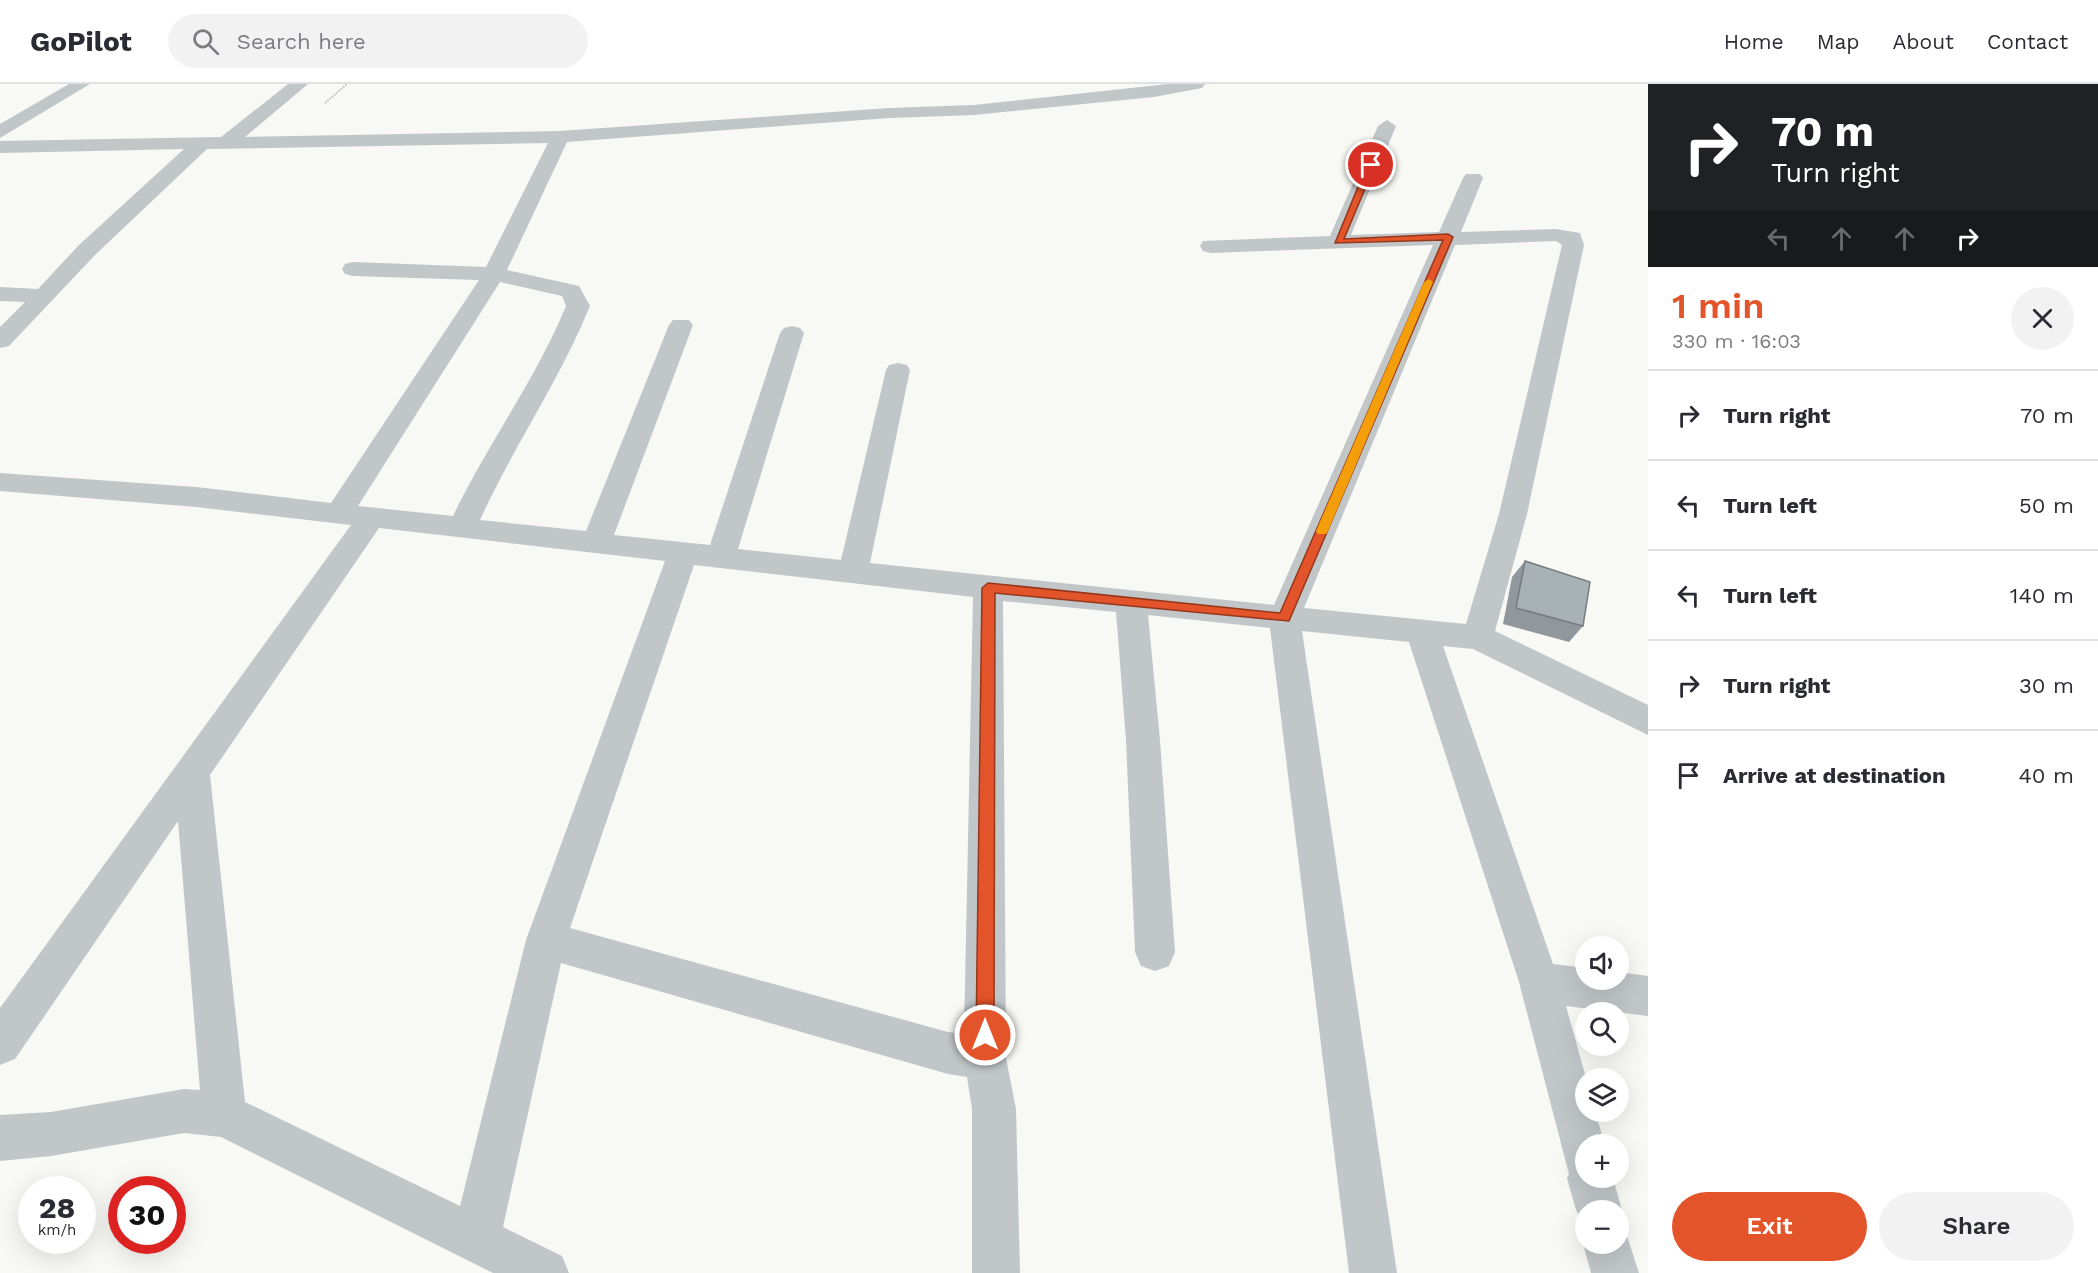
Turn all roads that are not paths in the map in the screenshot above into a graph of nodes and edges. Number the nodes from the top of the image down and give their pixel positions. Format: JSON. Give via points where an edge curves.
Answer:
{"nodes":[{"id":1,"x":81,"y":84,"type":"edge"},
{"id":2,"x":299,"y":84,"type":"edge"},
{"id":3,"x":1188,"y":85,"type":"edge"},
{"id":4,"x":30,"y":117,"type":"junction"},
{"id":5,"x":0,"y":118,"type":"edge"},
{"id":6,"x":1387,"y":126,"type":"dead end"},
{"id":7,"x":0,"y":132,"type":"edge"},
{"id":8,"x":560,"y":137,"type":"junction"},
{"id":9,"x":226,"y":143,"type":"junction"},
{"id":10,"x":201,"y":144,"type":"junction"},
{"id":11,"x":0,"y":147,"type":"edge"},
{"id":12,"x":1473,"y":178,"type":"dead end"},
{"id":13,"x":1448,"y":237,"type":"junction"},
{"id":14,"x":1338,"y":242,"type":"junction"},
{"id":15,"x":1210,"y":246,"type":"dead end"},
{"id":16,"x":353,"y":269,"type":"dead end"},
{"id":17,"x":494,"y":274,"type":"junction"},
{"id":18,"x":0,"y":294,"type":"edge"},
{"id":19,"x":44,"y":296,"type":"junction"},
{"id":20,"x":681,"y":325,"type":"dead end"},
{"id":21,"x":792,"y":333,"type":"dead end"},
{"id":22,"x":0,"y":341,"type":"edge"},
{"id":23,"x":898,"y":370,"type":"dead end"},
{"id":24,"x":0,"y":482,"type":"edge"},
{"id":25,"x":355,"y":515,"type":"junction"},
{"id":26,"x":462,"y":528,"type":"junction"},
{"id":27,"x":596,"y":544,"type":"junction"},
{"id":28,"x":683,"y":553,"type":"junction"},
{"id":29,"x":721,"y":556,"type":"junction"},
{"id":30,"x":853,"y":572,"type":"junction"},
{"id":31,"x":988,"y":588,"type":"junction"},
{"id":32,"x":1131,"y":602,"type":"junction"},
{"id":33,"x":1284,"y":618,"type":"junction"},
{"id":34,"x":1422,"y":632,"type":"junction"},
{"id":35,"x":1478,"y":637,"type":"junction"},
{"id":36,"x":1648,"y":721,"type":"edge"},
{"id":37,"x":192,"y":772,"type":"junction"},
{"id":38,"x":546,"y":940,"type":"junction"},
{"id":39,"x":1155,"y":952,"type":"dead end"},
{"id":40,"x":1539,"y":982,"type":"junction"},
{"id":41,"x":1648,"y":996,"type":"edge"},
{"id":42,"x":0,"y":1044,"type":"edge"},
{"id":43,"x":985,"y":1058,"type":"junction"},
{"id":44,"x":224,"y":1115,"type":"junction"},
{"id":45,"x":1579,"y":1134,"type":"edge"},
{"id":46,"x":0,"y":1138,"type":"edge"},
{"id":47,"x":476,"y":1239,"type":"junction"},
{"id":48,"x":1610,"y":1254,"type":"edge"},
{"id":49,"x":545,"y":1273,"type":"edge"},
{"id":50,"x":996,"y":1273,"type":"edge"},
{"id":51,"x":1373,"y":1273,"type":"edge"},
{"id":52,"x":1615,"y":1273,"type":"edge"}],
"edges":[{"from":1,"to":4,"type":"street"},
{"from":2,"to":9,"type":"street"},
{"from":3,"to":8,"type":"street","via":[[1154,92],[974,110]]},
{"from":4,"to":5,"type":"street"},
{"from":4,"to":7,"type":"street"},
{"from":6,"to":14,"type":"street"},
{"from":8,"to":9,"type":"street"},
{"from":8,"to":17,"type":"street"},
{"from":9,"to":10,"type":"street"},
{"from":10,"to":11,"type":"street"},
{"from":10,"to":19,"type":"street","via":[[87,250]]},
{"from":12,"to":13,"type":"street"},
{"from":13,"to":14,"type":"street"},
{"from":13,"to":33,"type":"street"},
{"from":13,"to":35,"type":"street","via":[[1557,235],[1572,238],[1573,245],[1513,514]]},
{"from":14,"to":15,"type":"street"},
{"from":16,"to":17,"type":"street"},
{"from":17,"to":25,"type":"street"},
{"from":17,"to":26,"type":"street","via":[[571,291],[578,306],[565,338],[489,470]]},
{"from":18,"to":19,"type":"street"},
{"from":19,"to":22,"type":"street"},
{"from":20,"to":27,"type":"street"},
{"from":21,"to":29,"type":"street"},
{"from":23,"to":30,"type":"street"},
{"from":24,"to":25,"type":"street"},
{"from":25,"to":26,"type":"street"},
{"from":25,"to":37,"type":"street"},
{"from":26,"to":27,"type":"street"},
{"from":27,"to":28,"type":"street"},
{"from":28,"to":29,"type":"street"},
{"from":28,"to":38,"type":"street"},
{"from":29,"to":30,"type":"street"},
{"from":30,"to":31,"type":"street"},
{"from":31,"to":32,"type":"street"},
{"from":31,"to":43,"type":"street"},
{"from":32,"to":33,"type":"street"},
{"from":32,"to":39,"type":"street"},
{"from":33,"to":34,"type":"street"},
{"from":33,"to":51,"type":"street"},
{"from":34,"to":35,"type":"street"},
{"from":34,"to":40,"type":"street"},
{"from":35,"to":36,"type":"street"},
{"from":37,"to":42,"type":"street"},
{"from":37,"to":44,"type":"street"},
{"from":38,"to":43,"type":"street","via":[[948,1053]]},
{"from":38,"to":47,"type":"street"},
{"from":40,"to":41,"type":"street"},
{"from":40,"to":45,"type":"street"},
{"from":43,"to":50,"type":"street","via":[[994,1109]]},
{"from":44,"to":46,"type":"street","via":[[184,1111],[51,1134]]},
{"from":44,"to":47,"type":"street"},
{"from":47,"to":49,"type":"street"},
{"from":48,"to":52,"type":"street"}]}
